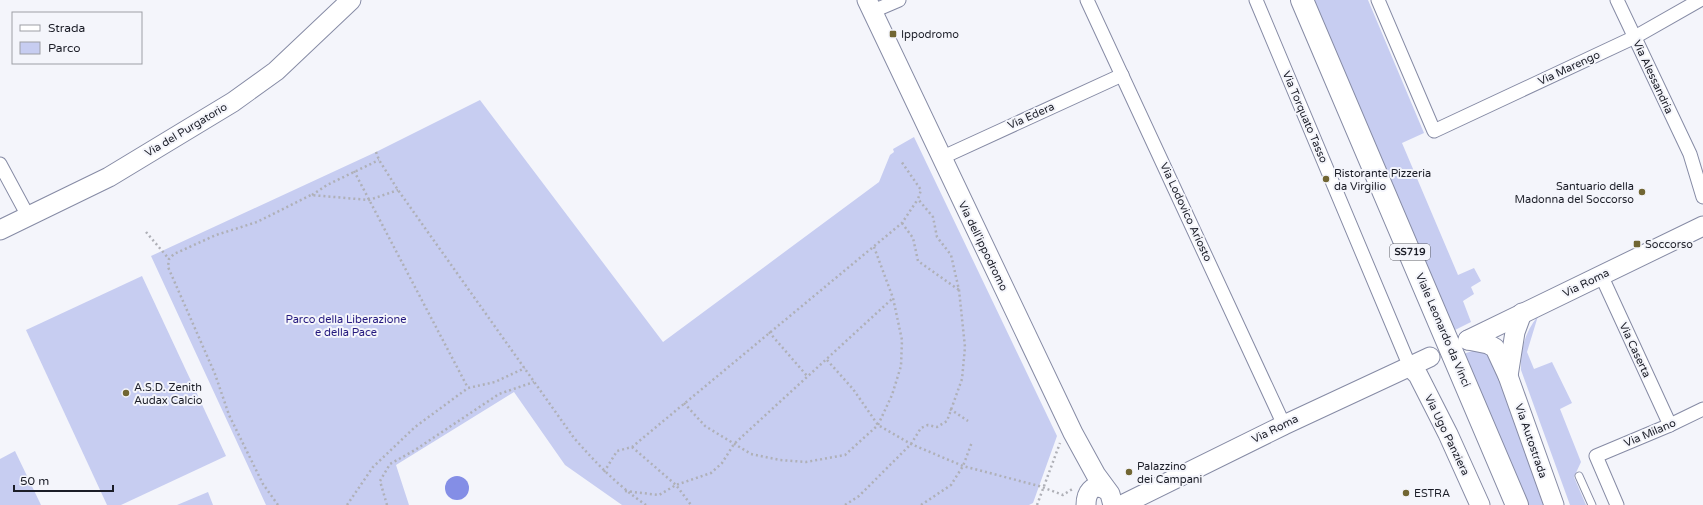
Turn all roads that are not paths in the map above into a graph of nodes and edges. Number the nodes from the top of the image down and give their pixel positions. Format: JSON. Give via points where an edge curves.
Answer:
{"nodes":[{"id":1,"x":351,"y":0,"type":"edge"},
{"id":2,"x":899,"y":0,"type":"edge"},
{"id":3,"x":1087,"y":0,"type":"edge"},
{"id":4,"x":1256,"y":0,"type":"edge"},
{"id":5,"x":1302,"y":0,"type":"edge"},
{"id":6,"x":1378,"y":0,"type":"edge"},
{"id":7,"x":1617,"y":0,"type":"edge"},
{"id":8,"x":1700,"y":0,"type":"edge"},
{"id":9,"x":869,"y":6,"type":"edge"},
{"id":10,"x":1635,"y":38,"type":"junction"},
{"id":11,"x":1122,"y":75,"type":"junction"},
{"id":12,"x":1690,"y":154,"type":"junction"},
{"id":13,"x":940,"y":158,"type":"junction"},
{"id":14,"x":0,"y":164,"type":"edge"},
{"id":15,"x":1703,"y":172,"type":"edge"},
{"id":16,"x":1703,"y":197,"type":"edge"},
{"id":17,"x":28,"y":216,"type":"junction"},
{"id":18,"x":1703,"y":226,"type":"edge"},
{"id":19,"x":0,"y":230,"type":"edge"},
{"id":20,"x":1601,"y":275,"type":"junction"},
{"id":21,"x":1522,"y":313,"type":"junction"},
{"id":22,"x":1468,"y":340,"type":"joint"},
{"id":23,"x":1430,"y":357,"type":"dead end"},
{"id":24,"x":1410,"y":367,"type":"junction"},
{"id":25,"x":1508,"y":376,"type":"junction"},
{"id":26,"x":1703,"y":409,"type":"edge"},
{"id":27,"x":1284,"y":424,"type":"junction"},
{"id":28,"x":1670,"y":425,"type":"junction"},
{"id":29,"x":1579,"y":476,"type":"dead end"},
{"id":30,"x":1120,"y":501,"type":"edge"},
{"id":31,"x":1086,"y":504,"type":"edge"},
{"id":32,"x":1480,"y":505,"type":"edge"},
{"id":33,"x":1518,"y":505,"type":"edge"},
{"id":34,"x":1554,"y":505,"type":"edge"},
{"id":35,"x":1592,"y":505,"type":"edge"},
{"id":36,"x":1617,"y":505,"type":"edge"}],
"edges":[{"from":1,"to":17,"type":"street","name":"Via del Purgatorio","via":[[276,71],[233,102],[109,176]]},
{"from":2,"to":9,"type":"street"},
{"from":3,"to":11,"type":"street","name":"Via Lodovico Ariosto"},
{"from":4,"to":24,"type":"street","name":"Via Torquato Tasso"},
{"from":5,"to":33,"type":"highway","name":"Viale Leonardo da Vinci","number":"SS719"},
{"from":6,"to":10,"type":"street","name":"Via Marengo","via":[[1434,132]]},
{"from":7,"to":10,"type":"street","name":"Via Alessandria"},
{"from":8,"to":10,"type":"street","name":"Via Marengo"},
{"from":9,"to":13,"type":"street","name":"Via dell'ippodromo"},
{"from":10,"to":12,"type":"street","name":"Via Alessandria"},
{"from":11,"to":13,"type":"street","name":"Via Edera"},
{"from":11,"to":27,"type":"street","name":"Via Lodovico Ariosto"},
{"from":12,"to":15,"type":"street","name":"Via Alessandria"},
{"from":12,"to":16,"type":"street","name":"Via Alessandria"},
{"from":13,"to":30,"type":"street","name":"Via dell'ippodromo","via":[[1073,433],[1096,475]]},
{"from":14,"to":17,"type":"street"},
{"from":17,"to":19,"type":"street","name":"Via del Purgatorio"},
{"from":18,"to":20,"type":"street","name":"Via Roma"},
{"from":20,"to":21,"type":"street","name":"Via Roma"},
{"from":20,"to":28,"type":"street","name":"Via Caserta"},
{"from":21,"to":22,"type":"street","name":"Via Roma"},
{"from":21,"to":25,"type":"street","name":"Via Autostrada","via":[[1515,332]]},
{"from":22,"to":25,"type":"street","name":"Via Autostrada","via":[[1495,348]]},
{"from":23,"to":24,"type":"street","name":"Via Roma"},
{"from":24,"to":27,"type":"street","name":"Via Roma"},
{"from":24,"to":32,"type":"street","name":"Via Ugo Panziera","via":[[1418,375],[1448,434]]},
{"from":25,"to":34,"type":"street","name":"Via Autostrada"},
{"from":26,"to":28,"type":"street","name":"Via Milano"},
{"from":27,"to":30,"type":"street","name":"Via Roma"},
{"from":28,"to":36,"type":"street","name":"Via Milano","via":[[1596,456]]},
{"from":29,"to":35,"type":"lane"},
{"from":30,"to":31,"type":"street","name":"Via Roma","via":[[1098,487],[1090,490],[1086,496]]}]}
